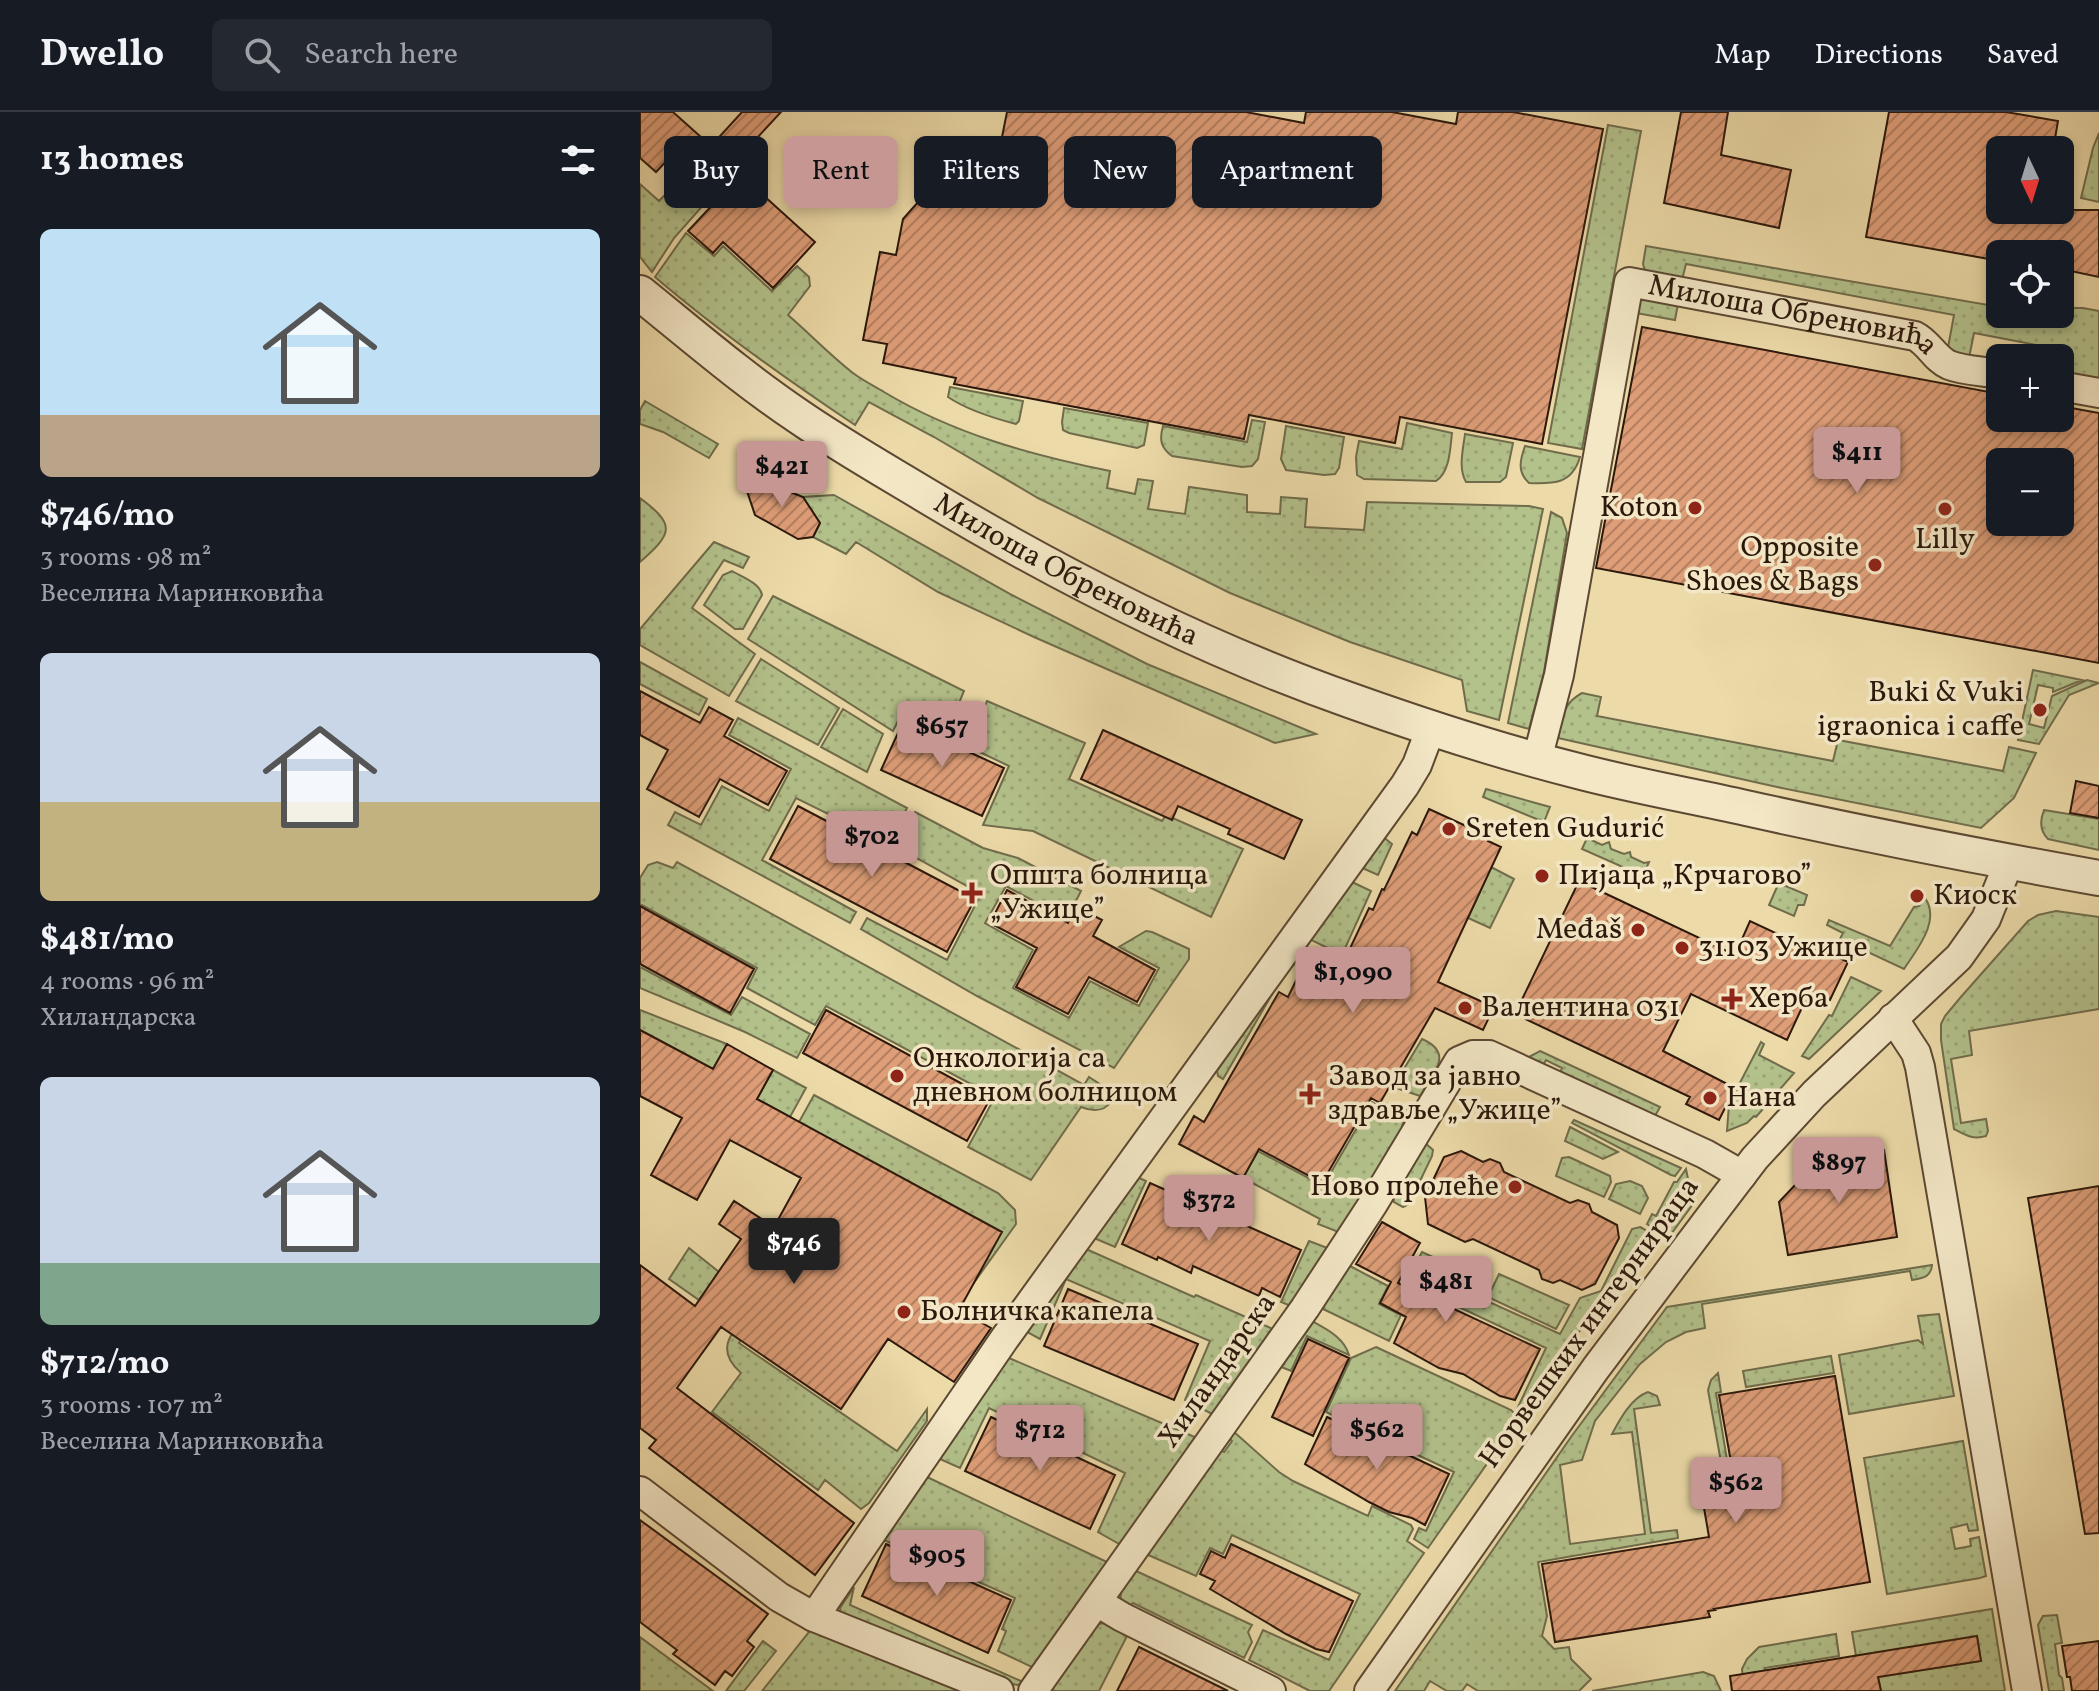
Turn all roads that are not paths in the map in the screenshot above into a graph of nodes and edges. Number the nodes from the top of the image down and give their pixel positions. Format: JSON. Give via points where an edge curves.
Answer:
{"nodes":[{"id":1,"x":640,"y":293,"type":"edge"},
{"id":2,"x":1986,"y":371,"type":"edge"},
{"id":3,"x":2074,"y":389,"type":"edge"},
{"id":4,"x":2099,"y":393,"type":"edge"},
{"id":5,"x":1431,"y":728,"type":"junction"},
{"id":6,"x":1537,"y":760,"type":"junction"},
{"id":7,"x":2009,"y":862,"type":"junction"},
{"id":8,"x":2099,"y":878,"type":"edge"},
{"id":9,"x":1893,"y":1018,"type":"junction"},
{"id":10,"x":1742,"y":1175,"type":"junction"},
{"id":11,"x":640,"y":1491,"type":"edge"},
{"id":12,"x":1097,"y":1602,"type":"junction"},
{"id":13,"x":814,"y":1617,"type":"junction"},
{"id":14,"x":999,"y":1691,"type":"edge"},
{"id":15,"x":1033,"y":1691,"type":"edge"},
{"id":16,"x":1271,"y":1691,"type":"edge"},
{"id":17,"x":1369,"y":1691,"type":"edge"},
{"id":18,"x":2027,"y":1691,"type":"edge"}],
"edges":[{"from":1,"to":5,"type":"street","name":"Милоша Обреновића","via":[[797,415],[992,535],[1205,643]]},
{"from":2,"to":6,"type":"street","name":"Милоша Обреновића","via":[[1950,365],[1915,336],[1629,282],[1559,675]]},
{"from":3,"to":4,"type":"street"},
{"from":5,"to":6,"type":"street","name":"Милоша Обреновића"},
{"from":5,"to":13,"type":"street","via":[[1405,785],[970,1388]]},
{"from":6,"to":7,"type":"street","name":"Милоша Обреновића"},
{"from":7,"to":8,"type":"street","name":"Милоша Обреновића"},
{"from":7,"to":9,"type":"street","name":"Норвешких интернираца","via":[[1973,940]]},
{"from":9,"to":10,"type":"street","name":"Норвешких интернираца","via":[[1814,1094]]},
{"from":9,"to":18,"type":"street","via":[[1920,1067]]},
{"from":10,"to":12,"type":"street","name":"Хиландарска","via":[[1489,1055],[1459,1061],[1305,1308]]},
{"from":10,"to":17,"type":"street","name":"Норвешких интернираца","via":[[1596,1368]]},
{"from":11,"to":13,"type":"street","via":[[779,1597]]},
{"from":12,"to":15,"type":"street","name":"Хиландарска"},
{"from":12,"to":16,"type":"street"},
{"from":13,"to":14,"type":"street"}]}
